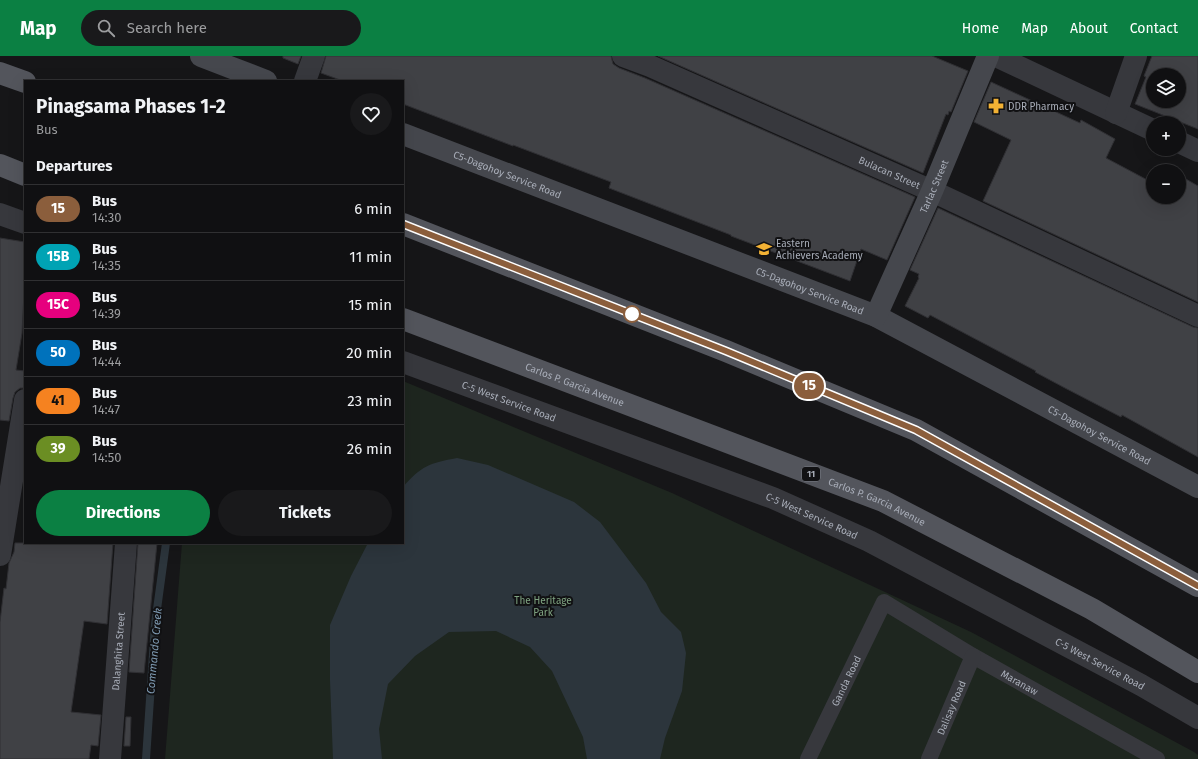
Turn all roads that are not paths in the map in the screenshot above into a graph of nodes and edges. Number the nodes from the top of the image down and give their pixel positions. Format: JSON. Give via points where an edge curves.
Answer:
{"nodes":[{"id":1,"x":201,"y":56,"type":"edge"},
{"id":2,"x":314,"y":56,"type":"edge"},
{"id":3,"x":623,"y":56,"type":"edge"},
{"id":4,"x":988,"y":56,"type":"edge"},
{"id":5,"x":996,"y":56,"type":"edge"},
{"id":6,"x":1136,"y":56,"type":"edge"},
{"id":7,"x":0,"y":73,"type":"edge"},
{"id":8,"x":263,"y":80,"type":"edge"},
{"id":9,"x":305,"y":80,"type":"edge"},
{"id":10,"x":24,"y":82,"type":"edge"},
{"id":11,"x":1116,"y":113,"type":"junction"},
{"id":12,"x":1146,"y":127,"type":"edge"},
{"id":13,"x":404,"y":134,"type":"edge"},
{"id":14,"x":1186,"y":145,"type":"edge"},
{"id":15,"x":1198,"y":151,"type":"edge"},
{"id":16,"x":0,"y":165,"type":"edge"},
{"id":17,"x":24,"y":175,"type":"edge"},
{"id":18,"x":932,"y":191,"type":"junction"},
{"id":19,"x":0,"y":214,"type":"edge"},
{"id":20,"x":24,"y":223,"type":"edge"},
{"id":21,"x":404,"y":224,"type":"edge"},
{"id":22,"x":876,"y":316,"type":"junction"},
{"id":23,"x":1198,"y":316,"type":"edge"},
{"id":24,"x":404,"y":319,"type":"edge"},
{"id":25,"x":404,"y":362,"type":"edge"},
{"id":26,"x":24,"y":406,"type":"edge"},
{"id":27,"x":12,"y":481,"type":"edge"},
{"id":28,"x":1198,"y":487,"type":"edge"},
{"id":29,"x":126,"y":544,"type":"edge"},
{"id":30,"x":0,"y":555,"type":"edge"},
{"id":31,"x":1198,"y":586,"type":"edge"},
{"id":32,"x":884,"y":602,"type":"joint"},
{"id":33,"x":973,"y":656,"type":"junction"},
{"id":34,"x":1198,"y":672,"type":"edge"},
{"id":35,"x":1198,"y":718,"type":"edge"},
{"id":36,"x":110,"y":759,"type":"edge"},
{"id":37,"x":808,"y":759,"type":"edge"},
{"id":38,"x":929,"y":759,"type":"edge"},
{"id":39,"x":1157,"y":759,"type":"edge"}],
"edges":[{"from":1,"to":8,"type":"main road"},
{"from":2,"to":9,"type":"street"},
{"from":3,"to":18,"type":"street","name":"Bulacan Street"},
{"from":4,"to":18,"type":"main road","name":"Tarlac Street"},
{"from":5,"to":11,"type":"street"},
{"from":6,"to":11,"type":"street"},
{"from":7,"to":10,"type":"main road"},
{"from":11,"to":12,"type":"street"},
{"from":13,"to":22,"type":"main road","name":"C5-Dagohoy Service Road"},
{"from":14,"to":15,"type":"street"},
{"from":16,"to":17,"type":"main road"},
{"from":18,"to":22,"type":"main road","name":"Tarlac Street"},
{"from":18,"to":23,"type":"street","name":"Bulacan Street"},
{"from":19,"to":20,"type":"street"},
{"from":21,"to":31,"type":"main road","via":[[726,351],[916,430]]},
{"from":22,"to":28,"type":"main road","name":"C5-Dagohoy Service Road"},
{"from":24,"to":34,"type":"main road","name":"Carlos P. Garcia Avenue","number":"11","via":[[883,501],[1092,610]]},
{"from":25,"to":35,"type":"street","name":"C-5 West Service Road","via":[[780,501],[869,541],[1141,685]]},
{"from":26,"to":27,"type":"street"},
{"from":27,"to":30,"type":"street"},
{"from":29,"to":36,"type":"street","name":"Dalanghita Street"},
{"from":32,"to":33,"type":"lane","name":"Maranaw"},
{"from":32,"to":37,"type":"lane","name":"Ganda Road"},
{"from":33,"to":38,"type":"lane","name":"Dalisay Road"},
{"from":33,"to":39,"type":"lane","name":"Maranaw"}]}
